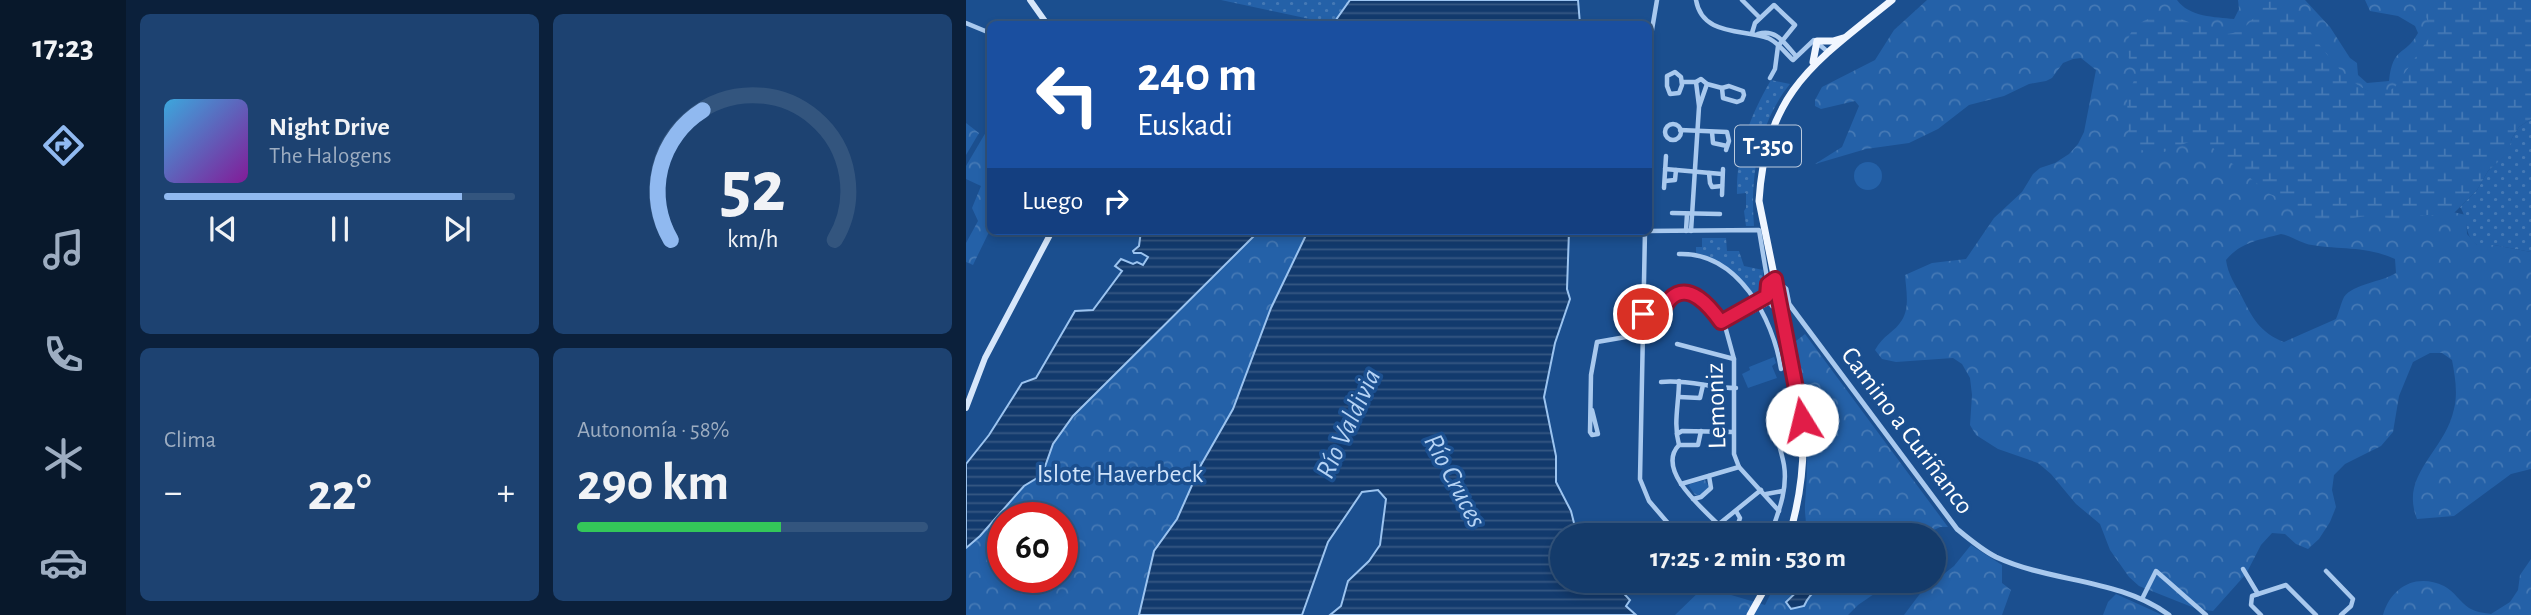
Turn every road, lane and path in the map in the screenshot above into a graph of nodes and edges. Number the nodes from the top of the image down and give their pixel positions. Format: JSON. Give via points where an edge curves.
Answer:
{"nodes":[{"id":1,"x":1030,"y":0,"type":"edge"},
{"id":2,"x":1657,"y":0,"type":"edge"},
{"id":3,"x":1696,"y":0,"type":"edge"},
{"id":4,"x":1742,"y":0,"type":"edge"},
{"id":5,"x":1892,"y":0,"type":"edge"},
{"id":6,"x":1760,"y":18,"type":"junction"},
{"id":7,"x":1045,"y":21,"type":"edge"},
{"id":8,"x":966,"y":23,"type":"edge"},
{"id":9,"x":1652,"y":29,"type":"edge"},
{"id":10,"x":987,"y":32,"type":"edge"},
{"id":11,"x":1755,"y":34,"type":"junction"},
{"id":12,"x":1847,"y":36,"type":"junction"},
{"id":13,"x":1782,"y":40,"type":"junction"},
{"id":14,"x":1817,"y":41,"type":"junction"},
{"id":15,"x":1778,"y":46,"type":"junction"},
{"id":16,"x":1788,"y":51,"type":"junction"},
{"id":17,"x":1828,"y":52,"type":"junction"},
{"id":18,"x":1811,"y":67,"type":"junction"},
{"id":19,"x":1770,"y":78,"type":"dead end"},
{"id":20,"x":1682,"y":82,"type":"junction"},
{"id":21,"x":1696,"y":82,"type":"junction"},
{"id":22,"x":1707,"y":84,"type":"junction"},
{"id":23,"x":1723,"y":88,"type":"junction"},
{"id":24,"x":1699,"y":107,"type":"junction"},
{"id":25,"x":1680,"y":130,"type":"dead end"},
{"id":26,"x":1697,"y":131,"type":"junction"},
{"id":27,"x":1712,"y":132,"type":"junction"},
{"id":28,"x":1666,"y":156,"type":"dead end"},
{"id":29,"x":1665,"y":169,"type":"junction"},
{"id":30,"x":1676,"y":170,"type":"junction"},
{"id":31,"x":1694,"y":172,"type":"junction"},
{"id":32,"x":1709,"y":173,"type":"junction"},
{"id":33,"x":1665,"y":181,"type":"junction"},
{"id":34,"x":1722,"y":186,"type":"junction"},
{"id":35,"x":1664,"y":188,"type":"dead end"},
{"id":36,"x":1722,"y":195,"type":"dead end"},
{"id":37,"x":1759,"y":201,"type":"junction"},
{"id":38,"x":1672,"y":214,"type":"dead end"},
{"id":39,"x":1689,"y":214,"type":"junction"},
{"id":40,"x":1720,"y":214,"type":"dead end"},
{"id":41,"x":1759,"y":230,"type":"junction"},
{"id":42,"x":1652,"y":231,"type":"edge"},
{"id":43,"x":1688,"y":231,"type":"junction"},
{"id":44,"x":1050,"y":235,"type":"edge"},
{"id":45,"x":1645,"y":235,"type":"edge"},
{"id":46,"x":1679,"y":254,"type":"dead end"},
{"id":47,"x":1771,"y":282,"type":"junction"},
{"id":48,"x":1767,"y":296,"type":"junction"},
{"id":49,"x":1755,"y":301,"type":"junction"},
{"id":50,"x":1770,"y":302,"type":"junction"},
{"id":51,"x":1789,"y":304,"type":"junction"},
{"id":52,"x":1759,"y":307,"type":"junction"},
{"id":53,"x":1780,"y":310,"type":"junction"},
{"id":54,"x":1643,"y":314,"type":"junction"},
{"id":55,"x":1723,"y":324,"type":"junction"},
{"id":56,"x":1643,"y":334,"type":"junction"},
{"id":57,"x":1677,"y":344,"type":"dead end"},
{"id":58,"x":1734,"y":359,"type":"junction"},
{"id":59,"x":1781,"y":369,"type":"dead end"},
{"id":60,"x":1679,"y":381,"type":"junction"},
{"id":61,"x":1661,"y":382,"type":"dead end"},
{"id":62,"x":1703,"y":385,"type":"junction"},
{"id":63,"x":1736,"y":388,"type":"junction"},
{"id":64,"x":1679,"y":397,"type":"junction"},
{"id":65,"x":966,"y":408,"type":"edge"},
{"id":66,"x":1592,"y":410,"type":"junction"},
{"id":67,"x":1771,"y":411,"type":"dead end"},
{"id":68,"x":1701,"y":431,"type":"junction"},
{"id":69,"x":1733,"y":432,"type":"junction"},
{"id":70,"x":1677,"y":434,"type":"junction"},
{"id":71,"x":1679,"y":444,"type":"junction"},
{"id":72,"x":1739,"y":467,"type":"junction"},
{"id":73,"x":1709,"y":476,"type":"junction"},
{"id":74,"x":1681,"y":484,"type":"junction"},
{"id":75,"x":1763,"y":492,"type":"junction"},
{"id":76,"x":1783,"y":492,"type":"junction"},
{"id":77,"x":1693,"y":499,"type":"junction"},
{"id":78,"x":1736,"y":511,"type":"junction"},
{"id":79,"x":1779,"y":511,"type":"junction"},
{"id":80,"x":1667,"y":523,"type":"edge"},
{"id":81,"x":1718,"y":523,"type":"edge"},
{"id":82,"x":1720,"y":523,"type":"edge"},
{"id":83,"x":1738,"y":523,"type":"edge"},
{"id":84,"x":1775,"y":523,"type":"edge"},
{"id":85,"x":1791,"y":523,"type":"edge"},
{"id":86,"x":2243,"y":569,"type":"dead end"},
{"id":87,"x":2326,"y":571,"type":"dead end"},
{"id":88,"x":1762,"y":593,"type":"edge"},
{"id":89,"x":2258,"y":594,"type":"junction"},
{"id":90,"x":2142,"y":599,"type":"junction"},
{"id":91,"x":1750,"y":615,"type":"edge"},
{"id":92,"x":2169,"y":615,"type":"edge"},
{"id":93,"x":2206,"y":615,"type":"edge"},
{"id":94,"x":2261,"y":615,"type":"edge"},
{"id":95,"x":2316,"y":615,"type":"edge"},
{"id":96,"x":2342,"y":615,"type":"edge"}],
"edges":[{"from":1,"to":7,"type":"main road"},
{"from":2,"to":9,"type":"street"},
{"from":3,"to":11,"type":"street","via":[[1700,13],[1712,25]]},
{"from":4,"to":6,"type":"street"},
{"from":5,"to":12,"type":"main road","number":"T-350"},
{"from":6,"to":11,"type":"street"},
{"from":6,"to":13,"type":"street","via":[[1778,6],[1795,25]]},
{"from":8,"to":10,"type":"street"},
{"from":11,"to":13,"type":"street","via":[[1773,33]]},
{"from":11,"to":15,"type":"street"},
{"from":12,"to":14,"type":"main road"},
{"from":12,"to":17,"type":"main road","number":"T-350"},
{"from":13,"to":15,"type":"street"},
{"from":13,"to":16,"type":"street"},
{"from":14,"to":16,"type":"street","via":[[1793,60]]},
{"from":14,"to":17,"type":"street"},
{"from":14,"to":18,"type":"main road"},
{"from":15,"to":16,"type":"street"},
{"from":15,"to":19,"type":"street"},
{"from":17,"to":18,"type":"main road","number":"T-350"},
{"from":18,"to":37,"type":"main road","number":"T-350","via":[[1789,94],[1777,120]]},
{"from":20,"to":20,"type":"street","via":[[1679,93],[1670,94],[1668,74],[1679,73]]},
{"from":20,"to":21,"type":"street"},
{"from":21,"to":22,"type":"street","via":[[1702,79]]},
{"from":21,"to":24,"type":"street"},
{"from":22,"to":23,"type":"street"},
{"from":22,"to":24,"type":"street"},
{"from":23,"to":23,"type":"street","via":[[1725,100],[1743,99],[1741,89]]},
{"from":24,"to":26,"type":"street"},
{"from":25,"to":26,"type":"street"},
{"from":26,"to":27,"type":"street"},
{"from":26,"to":31,"type":"street"},
{"from":27,"to":27,"type":"street","via":[[1713,144],[1726,148],[1727,132]]},
{"from":28,"to":29,"type":"street"},
{"from":29,"to":30,"type":"street"},
{"from":29,"to":33,"type":"street"},
{"from":30,"to":31,"type":"street"},
{"from":30,"to":33,"type":"street","via":[[1675,180]]},
{"from":31,"to":32,"type":"street"},
{"from":31,"to":39,"type":"street"},
{"from":32,"to":34,"type":"street","via":[[1712,187]]},
{"from":32,"to":34,"type":"street","via":[[1723,172]]},
{"from":33,"to":35,"type":"street"},
{"from":34,"to":36,"type":"street"},
{"from":37,"to":41,"type":"main road"},
{"from":37,"to":47,"type":"main road","number":"T-350"},
{"from":38,"to":39,"type":"street"},
{"from":39,"to":40,"type":"street"},
{"from":39,"to":43,"type":"street"},
{"from":41,"to":43,"type":"street"},
{"from":41,"to":47,"type":"street"},
{"from":42,"to":43,"type":"street"},
{"from":44,"to":65,"type":"main road","via":[[985,358]]},
{"from":45,"to":54,"type":"street"},
{"from":46,"to":49,"type":"street","via":[[1717,262]]},
{"from":47,"to":48,"type":"street"},
{"from":47,"to":51,"type":"street","name":"Camino a Curiñanco","via":[[1786,289]]},
{"from":47,"to":53,"type":"main road","number":"T-350"},
{"from":48,"to":49,"type":"street"},
{"from":48,"to":50,"type":"street"},
{"from":49,"to":52,"type":"street"},
{"from":49,"to":55,"type":"street"},
{"from":50,"to":52,"type":"street"},
{"from":50,"to":53,"type":"street"},
{"from":51,"to":53,"type":"street"},
{"from":51,"to":90,"type":"street","name":"Camino a Curiñanco","via":[[1957,528],[1982,549],[2002,559]]},
{"from":52,"to":55,"type":"street"},
{"from":52,"to":59,"type":"street"},
{"from":53,"to":85,"type":"main road","number":"T-350","via":[[1803,431],[1802,477]]},
{"from":54,"to":55,"type":"street","name":"Lemoniz","via":[[1660,313],[1671,298],[1686,293],[1703,300]]},
{"from":54,"to":56,"type":"street"},
{"from":55,"to":58,"type":"street","name":"Lemoniz"},
{"from":56,"to":66,"type":"street","via":[[1597,342],[1591,375]]},
{"from":56,"to":80,"type":"street","via":[[1641,486]]},
{"from":57,"to":58,"type":"street"},
{"from":58,"to":63,"type":"street","name":"Lemoniz"},
{"from":60,"to":61,"type":"street"},
{"from":60,"to":62,"type":"street"},
{"from":60,"to":64,"type":"street"},
{"from":62,"to":63,"type":"street"},
{"from":62,"to":64,"type":"street","via":[[1700,398]]},
{"from":63,"to":69,"type":"street","name":"Lemoniz"},
{"from":64,"to":70,"type":"street"},
{"from":66,"to":66,"type":"street","via":[[1590,433],[1598,434],[1600,432]]},
{"from":67,"to":76,"type":"street","via":[[1783,462]]},
{"from":68,"to":69,"type":"street"},
{"from":68,"to":70,"type":"street"},
{"from":68,"to":71,"type":"street","via":[[1698,445]]},
{"from":69,"to":72,"type":"street","name":"Lemoniz"},
{"from":70,"to":71,"type":"street"},
{"from":71,"to":74,"type":"street","via":[[1673,462]]},
{"from":72,"to":73,"type":"street"},
{"from":72,"to":75,"type":"street","name":"Lemoniz"},
{"from":73,"to":74,"type":"street"},
{"from":73,"to":77,"type":"street","via":[[1711,488]]},
{"from":74,"to":77,"type":"street"},
{"from":75,"to":76,"type":"street"},
{"from":75,"to":78,"type":"street"},
{"from":75,"to":79,"type":"street","name":"Lemoniz"},
{"from":76,"to":79,"type":"street"},
{"from":77,"to":81,"type":"street"},
{"from":78,"to":82,"type":"street"},
{"from":78,"to":83,"type":"street"},
{"from":79,"to":84,"type":"street"},
{"from":86,"to":89,"type":"street"},
{"from":87,"to":96,"type":"street","via":[[2353,599]]},
{"from":88,"to":91,"type":"main road"},
{"from":89,"to":94,"type":"street","via":[[2252,596],[2251,606]]},
{"from":89,"to":95,"type":"street","via":[[2286,585]]},
{"from":90,"to":92,"type":"street","name":"Camino a Curiñanco"},
{"from":90,"to":93,"type":"street","via":[[2156,571]]}]}
